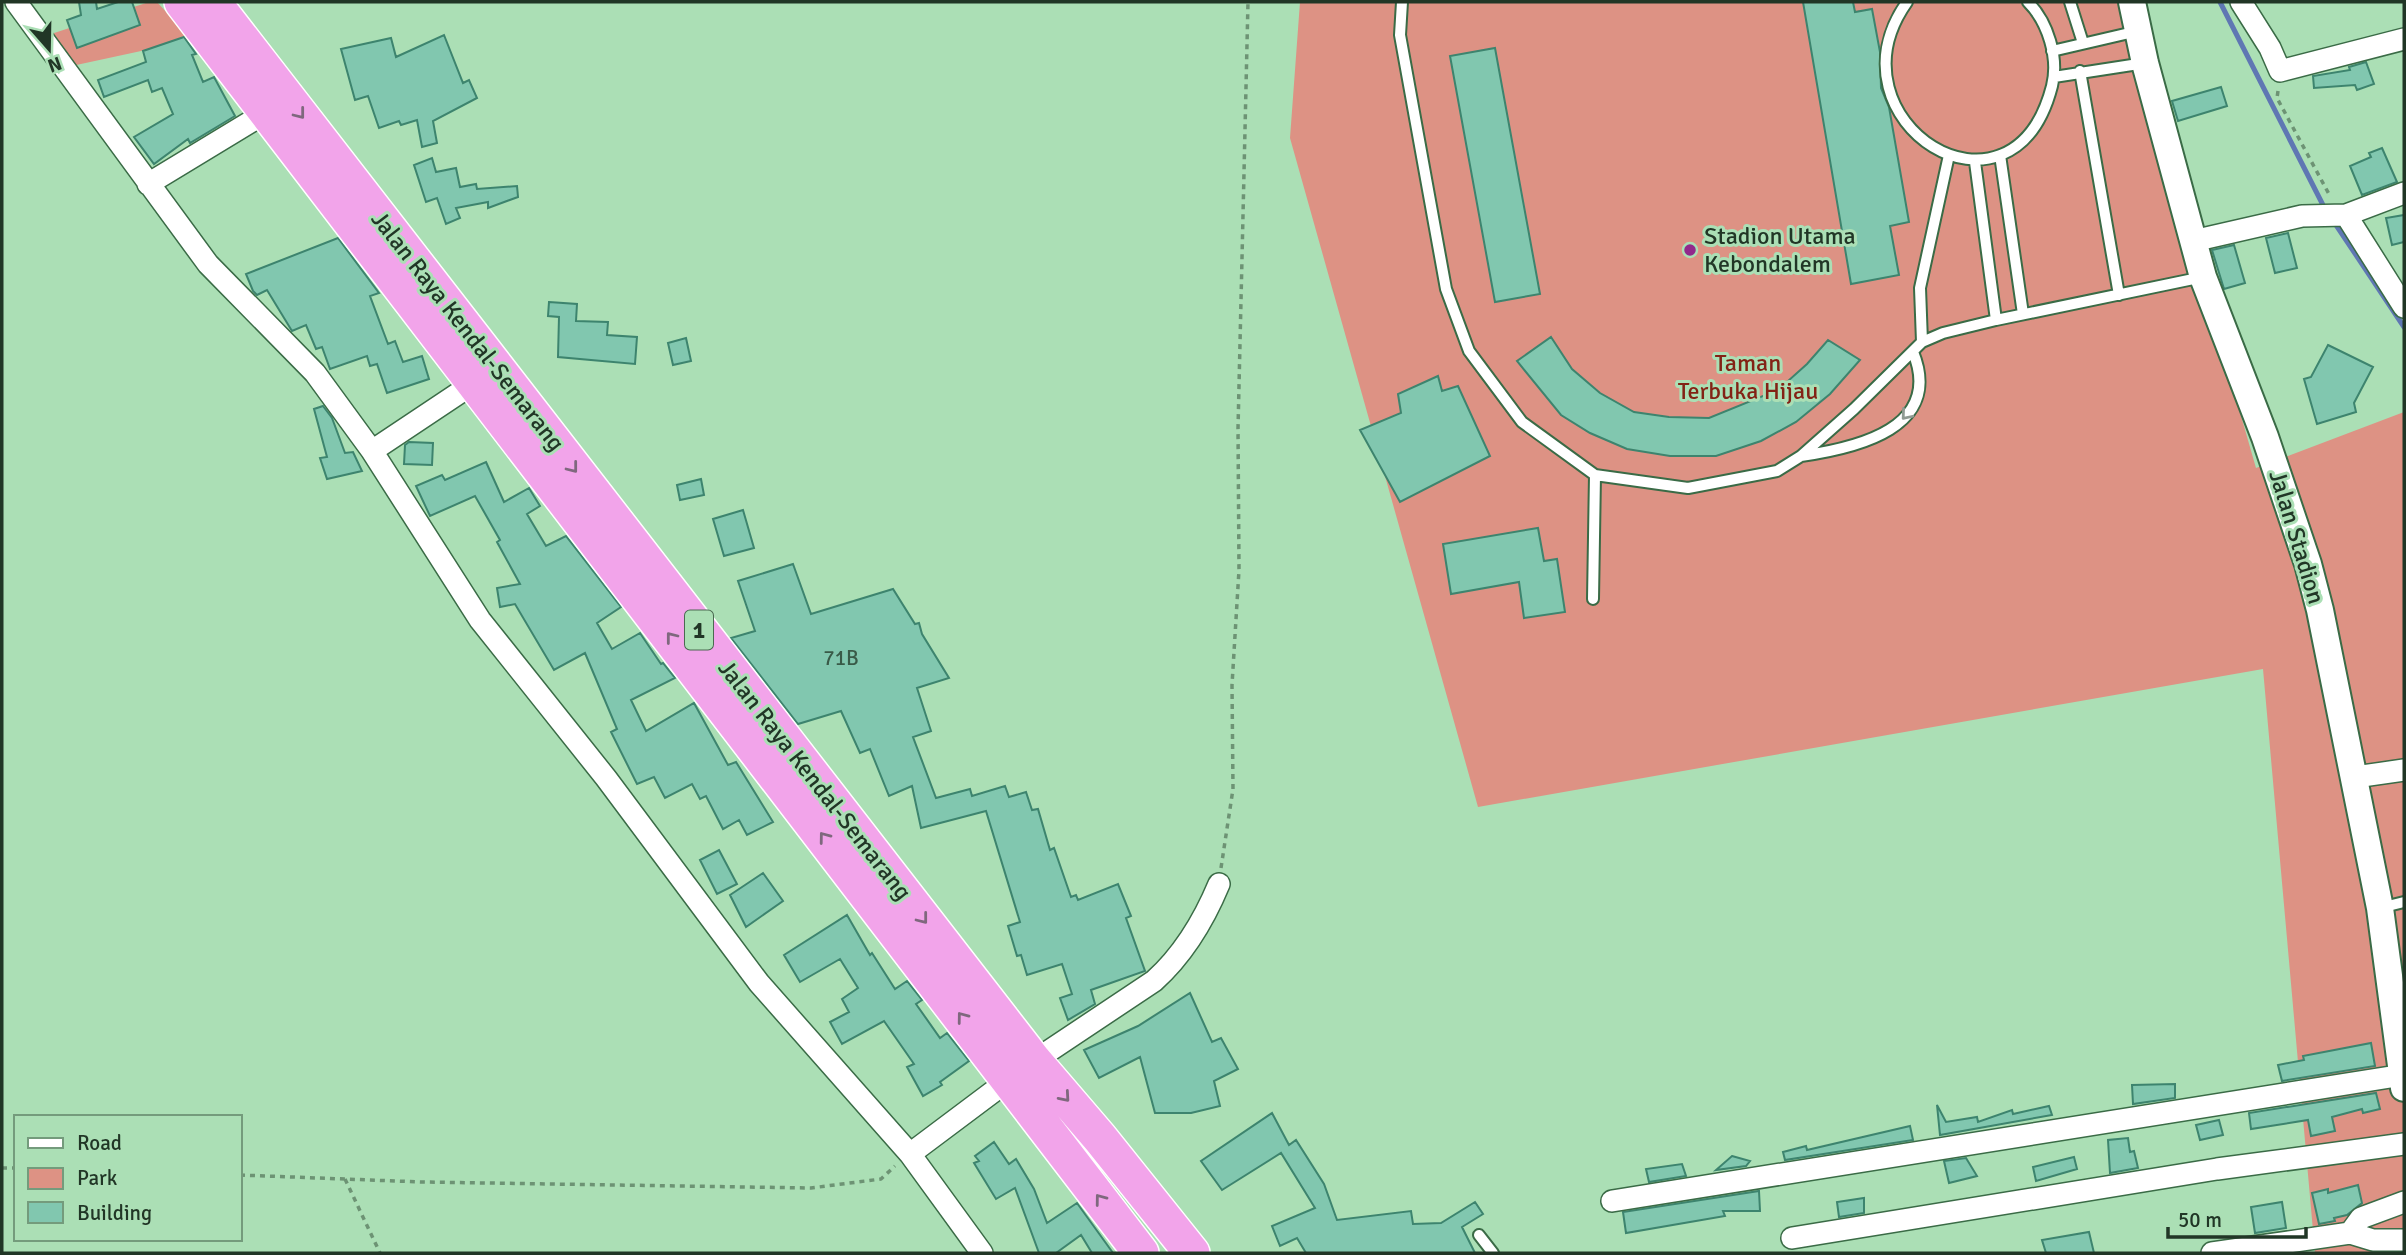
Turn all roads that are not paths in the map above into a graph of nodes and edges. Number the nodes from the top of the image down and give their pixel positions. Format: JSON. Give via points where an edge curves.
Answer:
{"nodes":[{"id":1,"x":16,"y":2,"type":"edge"},
{"id":2,"x":182,"y":2,"type":"edge"},
{"id":3,"x":213,"y":2,"type":"edge"},
{"id":4,"x":1402,"y":2,"type":"edge"},
{"id":5,"x":1907,"y":2,"type":"edge"},
{"id":6,"x":2028,"y":2,"type":"edge"},
{"id":7,"x":2070,"y":2,"type":"edge"},
{"id":8,"x":2132,"y":2,"type":"edge"},
{"id":9,"x":2241,"y":2,"type":"edge"},
{"id":10,"x":2138,"y":31,"type":"junction"},
{"id":11,"x":2404,"y":39,"type":"edge"},
{"id":12,"x":2083,"y":43,"type":"junction"},
{"id":13,"x":2052,"y":51,"type":"junction"},
{"id":14,"x":2144,"y":63,"type":"junction"},
{"id":15,"x":2080,"y":71,"type":"junction"},
{"id":16,"x":2054,"y":77,"type":"junction"},
{"id":17,"x":262,"y":94,"type":"junction"},
{"id":18,"x":1949,"y":155,"type":"junction"},
{"id":19,"x":2000,"y":155,"type":"junction"},
{"id":20,"x":1975,"y":162,"type":"junction"},
{"id":21,"x":148,"y":184,"type":"junction"},
{"id":22,"x":2404,"y":193,"type":"edge"},
{"id":23,"x":2335,"y":214,"type":"junction"},
{"id":24,"x":2193,"y":241,"type":"junction"},
{"id":25,"x":2203,"y":276,"type":"junction"},
{"id":26,"x":2119,"y":295,"type":"junction"},
{"id":27,"x":2404,"y":307,"type":"edge"},
{"id":28,"x":2024,"y":314,"type":"junction"},
{"id":29,"x":1996,"y":320,"type":"junction"},
{"id":30,"x":1922,"y":342,"type":"junction"},
{"id":31,"x":1913,"y":352,"type":"junction"},
{"id":32,"x":474,"y":383,"type":"junction"},
{"id":33,"x":372,"y":451,"type":"junction"},
{"id":34,"x":1801,"y":456,"type":"junction"},
{"id":35,"x":1595,"y":475,"type":"junction"},
{"id":36,"x":1593,"y":599,"type":"dead end"},
{"id":37,"x":705,"y":660,"type":"junction"},
{"id":38,"x":2404,"y":770,"type":"edge"},
{"id":39,"x":2355,"y":777,"type":"junction"},
{"id":40,"x":1219,"y":884,"type":"road end"},
{"id":41,"x":2392,"y":905,"type":"edge"},
{"id":42,"x":1022,"y":1070,"type":"junction"},
{"id":43,"x":2404,"y":1079,"type":"edge"},
{"id":44,"x":2404,"y":1144,"type":"edge"},
{"id":45,"x":910,"y":1154,"type":"junction"},
{"id":46,"x":1612,"y":1202,"type":"dead end"},
{"id":47,"x":2404,"y":1202,"type":"edge"},
{"id":48,"x":2350,"y":1233,"type":"junction"},
{"id":49,"x":1479,"y":1234,"type":"dead end"},
{"id":50,"x":1792,"y":1238,"type":"dead end"},
{"id":51,"x":2404,"y":1240,"type":"edge"},
{"id":52,"x":982,"y":1253,"type":"edge"},
{"id":53,"x":1140,"y":1253,"type":"edge"},
{"id":54,"x":1192,"y":1253,"type":"edge"},
{"id":55,"x":1493,"y":1253,"type":"edge"},
{"id":56,"x":2212,"y":1253,"type":"edge"}],
"edges":[{"from":1,"to":21,"type":"street"},
{"from":2,"to":17,"type":"highway","name":"Jalan Raya Kendal-Semarang","number":"1"},
{"from":3,"to":17,"type":"highway","name":"Jalan Raya Kendal-Semarang","number":"1"},
{"from":4,"to":35,"type":"lane","via":[[1400,35],[1446,289],[1469,351],[1522,422]]},
{"from":5,"to":18,"type":"lane","via":[[1886,46],[1891,96],[1920,138]]},
{"from":6,"to":13,"type":"lane","via":[[2041,19]]},
{"from":7,"to":12,"type":"lane"},
{"from":8,"to":10,"type":"street","name":"Jalan Stadion"},
{"from":9,"to":11,"type":"street","via":[[2280,71]]},
{"from":10,"to":12,"type":"lane"},
{"from":10,"to":14,"type":"street","name":"Jalan Stadion"},
{"from":12,"to":13,"type":"lane"},
{"from":13,"to":16,"type":"lane"},
{"from":14,"to":15,"type":"lane"},
{"from":14,"to":24,"type":"street","name":"Jalan Stadion"},
{"from":15,"to":16,"type":"lane"},
{"from":15,"to":26,"type":"lane"},
{"from":16,"to":19,"type":"lane","via":[[2041,117],[2019,143]]},
{"from":17,"to":21,"type":"street"},
{"from":17,"to":32,"type":"highway","name":"Jalan Raya Kendal-Semarang","number":"1"},
{"from":17,"to":37,"type":"highway","name":"Jalan Raya Kendal-Semarang","number":"1","one_way":true},
{"from":18,"to":20,"type":"lane"},
{"from":18,"to":30,"type":"lane","via":[[1920,288]]},
{"from":19,"to":20,"type":"lane"},
{"from":19,"to":28,"type":"lane"},
{"from":20,"to":29,"type":"lane"},
{"from":21,"to":33,"type":"street","via":[[208,264],[315,373]]},
{"from":22,"to":23,"type":"street"},
{"from":23,"to":24,"type":"street"},
{"from":23,"to":27,"type":"street"},
{"from":24,"to":25,"type":"street","name":"Jalan Stadion"},
{"from":25,"to":26,"type":"lane"},
{"from":25,"to":39,"type":"street","name":"Jalan Stadion","via":[[2308,565]]},
{"from":26,"to":28,"type":"lane"},
{"from":28,"to":29,"type":"lane"},
{"from":29,"to":30,"type":"lane"},
{"from":30,"to":31,"type":"lane"},
{"from":31,"to":34,"type":"lane"},
{"from":31,"to":34,"type":"lane","one_way":true,"via":[[1921,387],[1906,418],[1859,444]]},
{"from":32,"to":33,"type":"street"},
{"from":37,"to":32,"type":"highway","name":"Jalan Raya Kendal-Semarang","number":"1","one_way":true},
{"from":33,"to":45,"type":"street","via":[[480,620],[606,778],[759,983]]},
{"from":34,"to":35,"type":"lane","via":[[1777,471],[1688,488]]},
{"from":35,"to":36,"type":"lane"},
{"from":37,"to":42,"type":"highway","name":"Jalan Raya Kendal-Semarang","number":"1"},
{"from":38,"to":39,"type":"street"},
{"from":39,"to":41,"type":"street","name":"Jalan Stadion"},
{"from":40,"to":42,"type":"street","via":[[1206,916],[1170,967]]},
{"from":41,"to":43,"type":"street","name":"Jalan Stadion"},
{"from":42,"to":45,"type":"street"},
{"from":53,"to":42,"type":"highway","name":"Jalan Raya Kendal-Semarang","number":"1","one_way":true},
{"from":42,"to":54,"type":"highway","name":"Jalan Raya Kendal-Semarang","number":"1","one_way":true,"via":[[1100,1138]]},
{"from":43,"to":46,"type":"street"},
{"from":44,"to":50,"type":"street","via":[[2217,1169]]},
{"from":45,"to":52,"type":"street"},
{"from":47,"to":48,"type":"street","via":[[2361,1218]]},
{"from":48,"to":51,"type":"street","via":[[2372,1240]]},
{"from":48,"to":56,"type":"street"},
{"from":49,"to":55,"type":"lane"}]}
